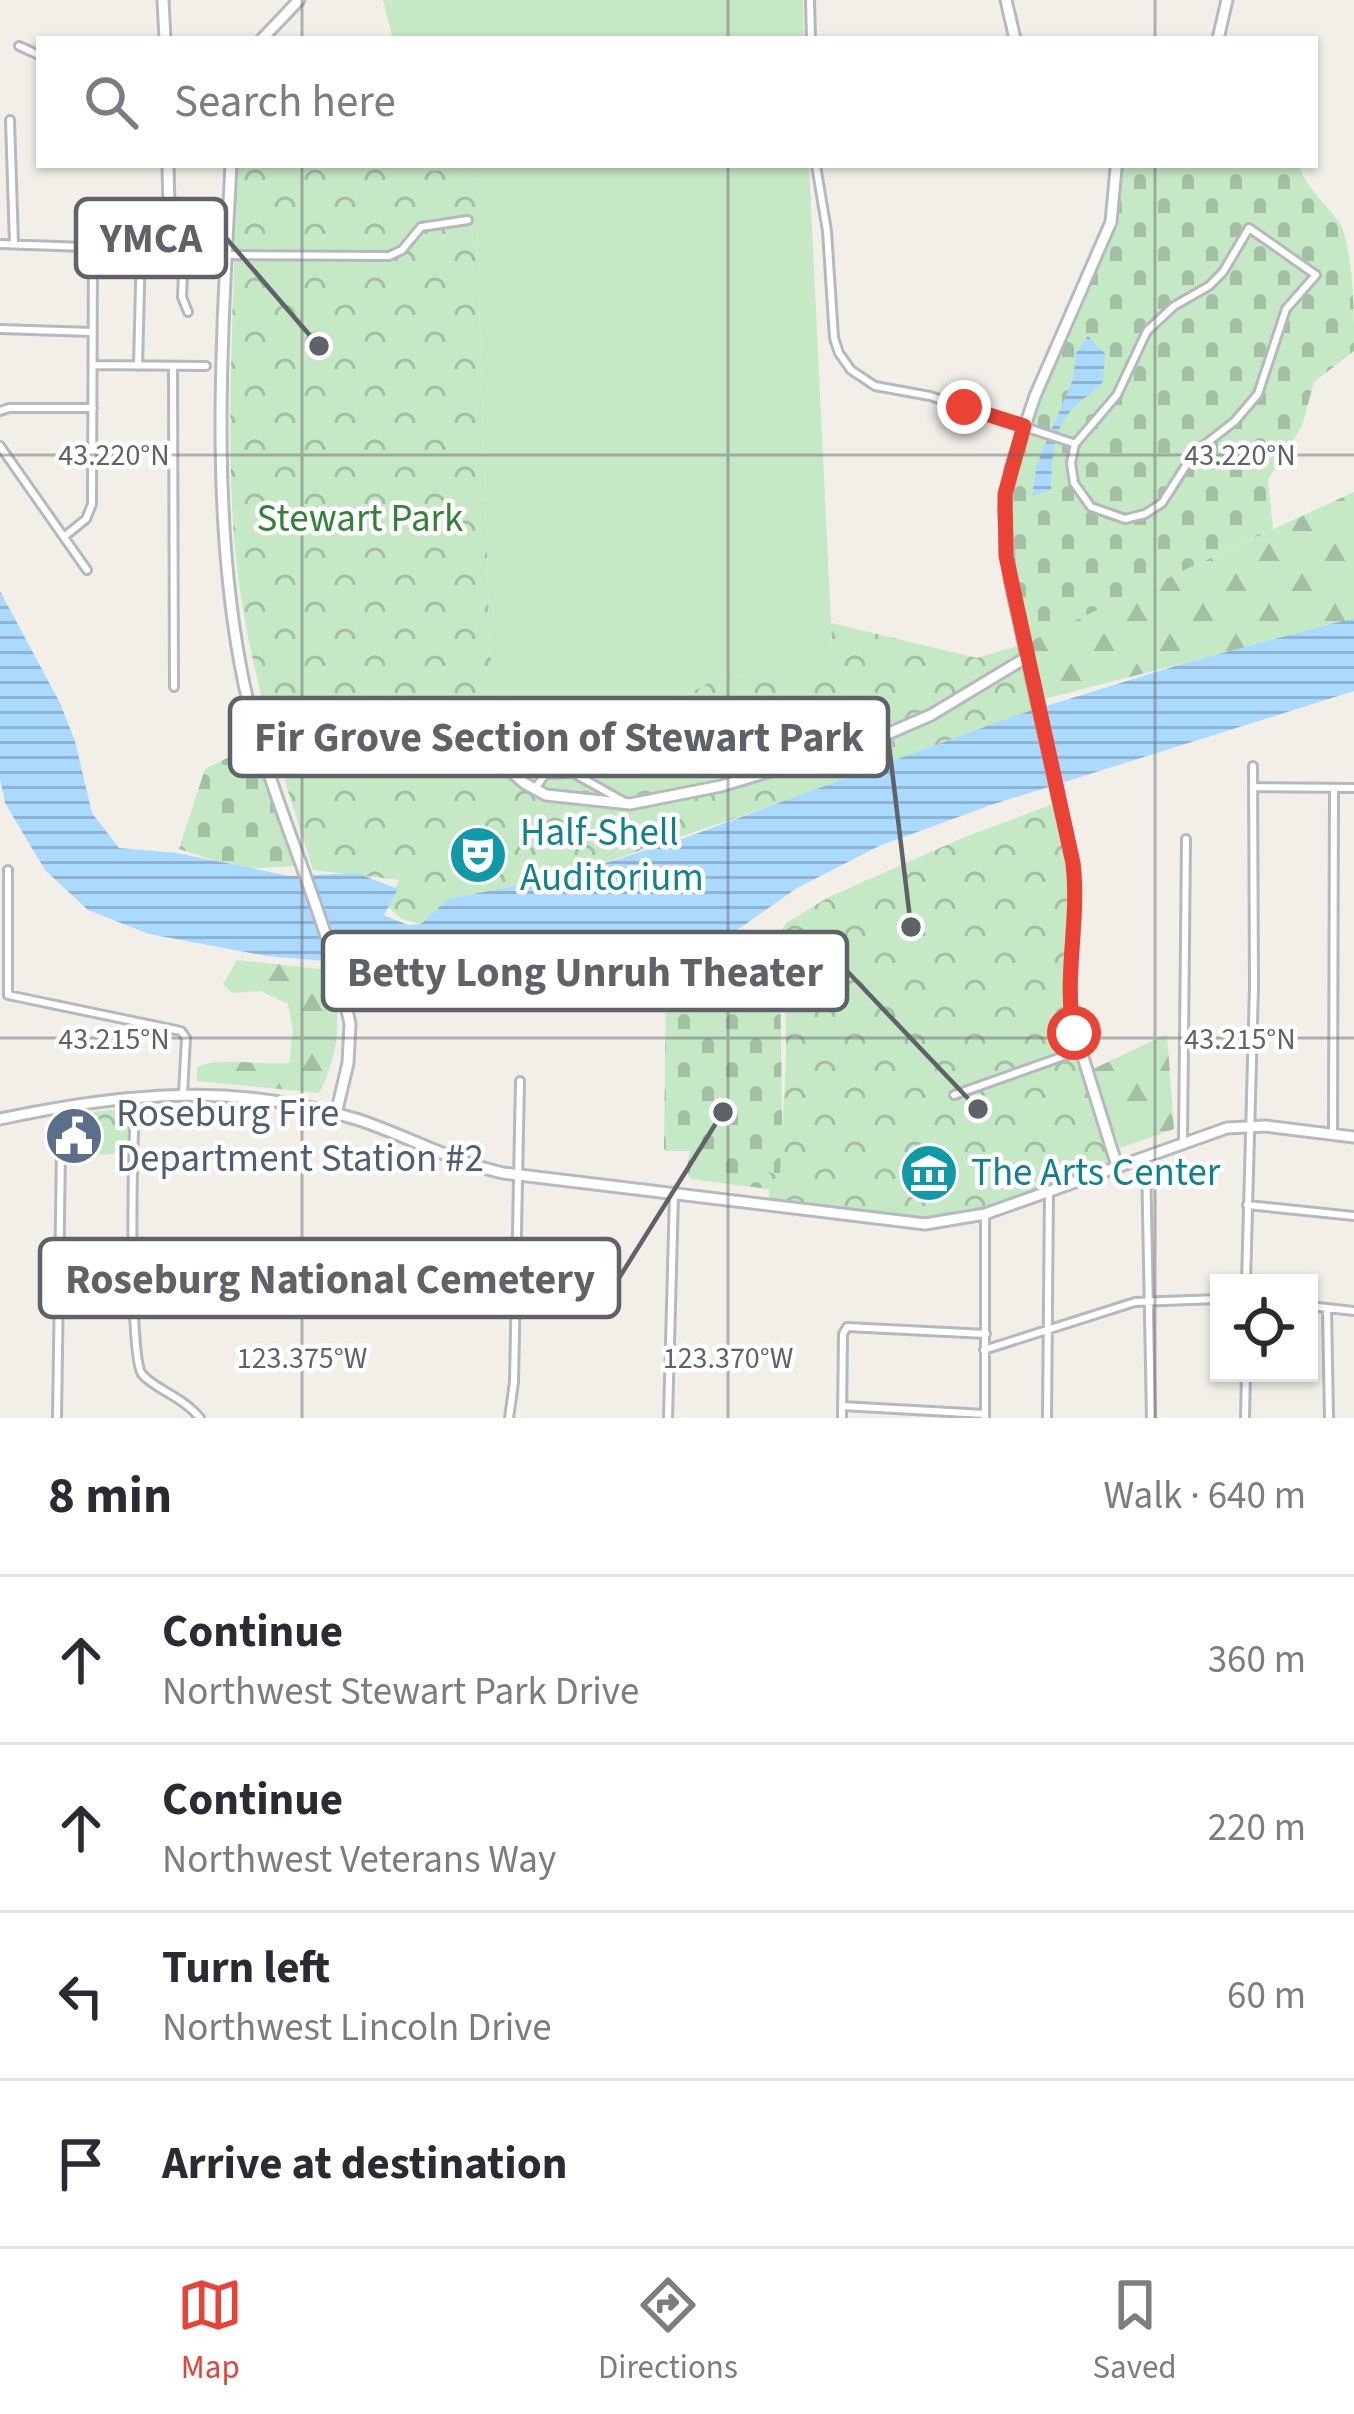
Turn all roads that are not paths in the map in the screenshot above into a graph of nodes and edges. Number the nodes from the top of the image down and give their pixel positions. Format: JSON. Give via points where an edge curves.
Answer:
{"nodes":[{"id":1,"x":164,"y":0,"type":"edge"},
{"id":2,"x":299,"y":0,"type":"edge"},
{"id":3,"x":810,"y":0,"type":"edge"},
{"id":4,"x":1006,"y":0,"type":"edge"},
{"id":5,"x":1227,"y":0,"type":"edge"},
{"id":6,"x":165,"y":36,"type":"edge"},
{"id":7,"x":265,"y":36,"type":"edge"},
{"id":8,"x":811,"y":36,"type":"edge"},
{"id":9,"x":1014,"y":36,"type":"edge"},
{"id":10,"x":1219,"y":36,"type":"edge"},
{"id":11,"x":19,"y":46,"type":"dead end"},
{"id":12,"x":36,"y":54,"type":"edge"},
{"id":13,"x":10,"y":120,"type":"dead end"},
{"id":14,"x":168,"y":168,"type":"edge"},
{"id":15,"x":231,"y":168,"type":"edge"},
{"id":16,"x":816,"y":168,"type":"edge"},
{"id":17,"x":1116,"y":168,"type":"edge"},
{"id":18,"x":468,"y":220,"type":"dead end"},
{"id":19,"x":0,"y":244,"type":"edge"},
{"id":20,"x":14,"y":244,"type":"junction"},
{"id":21,"x":93,"y":246,"type":"junction"},
{"id":22,"x":141,"y":247,"type":"junction"},
{"id":23,"x":170,"y":250,"type":"junction"},
{"id":24,"x":226,"y":255,"type":"junction"},
{"id":25,"x":141,"y":267,"type":"junction"},
{"id":26,"x":188,"y":312,"type":"dead end"},
{"id":27,"x":0,"y":329,"type":"edge"},
{"id":28,"x":92,"y":332,"type":"junction"},
{"id":29,"x":93,"y":364,"type":"junction"},
{"id":30,"x":138,"y":366,"type":"junction"},
{"id":31,"x":173,"y":366,"type":"junction"},
{"id":32,"x":206,"y":366,"type":"dead end"},
{"id":33,"x":93,"y":408,"type":"junction"},
{"id":34,"x":0,"y":412,"type":"edge"},
{"id":35,"x":1024,"y":426,"type":"junction"},
{"id":36,"x":1075,"y":444,"type":"junction"},
{"id":37,"x":0,"y":446,"type":"edge"},
{"id":38,"x":65,"y":536,"type":"junction"},
{"id":39,"x":87,"y":570,"type":"dead end"},
{"id":40,"x":1027,"y":657,"type":"junction"},
{"id":41,"x":174,"y":687,"type":"dead end"},
{"id":42,"x":256,"y":726,"type":"junction"},
{"id":43,"x":1253,"y":766,"type":"dead end"},
{"id":44,"x":1253,"y":787,"type":"junction"},
{"id":45,"x":1334,"y":788,"type":"junction"},
{"id":46,"x":1354,"y":788,"type":"edge"},
{"id":47,"x":535,"y":789,"type":"junction"},
{"id":48,"x":630,"y":805,"type":"junction"},
{"id":49,"x":1186,"y":839,"type":"dead end"},
{"id":50,"x":8,"y":870,"type":"dead end"},
{"id":51,"x":1078,"y":1051,"type":"junction"},
{"id":52,"x":520,"y":1081,"type":"dead end"},
{"id":53,"x":183,"y":1094,"type":"junction"},
{"id":54,"x":955,"y":1095,"type":"dead end"},
{"id":55,"x":131,"y":1096,"type":"junction"},
{"id":56,"x":57,"y":1107,"type":"junction"},
{"id":57,"x":336,"y":1114,"type":"junction"},
{"id":58,"x":0,"y":1118,"type":"edge"},
{"id":59,"x":1250,"y":1126,"type":"junction"},
{"id":60,"x":1334,"y":1134,"type":"junction"},
{"id":61,"x":1354,"y":1137,"type":"edge"},
{"id":62,"x":1183,"y":1141,"type":"junction"},
{"id":63,"x":1147,"y":1155,"type":"junction"},
{"id":64,"x":1117,"y":1166,"type":"junction"},
{"id":65,"x":518,"y":1175,"type":"junction"},
{"id":66,"x":1049,"y":1190,"type":"junction"},
{"id":67,"x":674,"y":1194,"type":"junction"},
{"id":68,"x":1246,"y":1204,"type":"junction"},
{"id":69,"x":985,"y":1214,"type":"junction"},
{"id":70,"x":1354,"y":1216,"type":"edge"},
{"id":71,"x":1246,"y":1274,"type":"edge"},
{"id":72,"x":1148,"y":1300,"type":"junction"},
{"id":73,"x":1210,"y":1300,"type":"edge"},
{"id":74,"x":1318,"y":1307,"type":"edge"},
{"id":75,"x":1328,"y":1308,"type":"junction"},
{"id":76,"x":1354,"y":1311,"type":"edge"},
{"id":77,"x":1048,"y":1330,"type":"junction"},
{"id":78,"x":986,"y":1334,"type":"junction"},
{"id":79,"x":984,"y":1350,"type":"junction"},
{"id":80,"x":1246,"y":1382,"type":"edge"},
{"id":81,"x":842,"y":1406,"type":"junction"},
{"id":82,"x":985,"y":1416,"type":"edge"},
{"id":83,"x":57,"y":1418,"type":"edge"},
{"id":84,"x":200,"y":1418,"type":"edge"},
{"id":85,"x":509,"y":1418,"type":"edge"},
{"id":86,"x":668,"y":1418,"type":"edge"},
{"id":87,"x":842,"y":1418,"type":"edge"},
{"id":88,"x":1047,"y":1418,"type":"edge"},
{"id":89,"x":1151,"y":1418,"type":"edge"},
{"id":90,"x":1245,"y":1418,"type":"edge"},
{"id":91,"x":1329,"y":1418,"type":"edge"}],
"edges":[{"from":1,"to":6,"type":"main road"},
{"from":2,"to":7,"type":"main road"},
{"from":3,"to":8,"type":"street"},
{"from":4,"to":9,"type":"main road"},
{"from":5,"to":10,"type":"main road"},
{"from":11,"to":12,"type":"street"},
{"from":13,"to":20,"type":"street"},
{"from":14,"to":23,"type":"main road"},
{"from":15,"to":24,"type":"main road"},
{"from":16,"to":35,"type":"street","via":[[843,361],[875,386]]},
{"from":17,"to":35,"type":"main road","via":[[1106,239]]},
{"from":18,"to":24,"type":"street","via":[[422,227],[389,256]]},
{"from":19,"to":20,"type":"street"},
{"from":20,"to":21,"type":"street"},
{"from":21,"to":22,"type":"street"},
{"from":21,"to":28,"type":"street"},
{"from":22,"to":23,"type":"street"},
{"from":22,"to":25,"type":"street"},
{"from":23,"to":24,"type":"main road"},
{"from":24,"to":42,"type":"main road","via":[[226,560]]},
{"from":25,"to":26,"type":"street","via":[[183,268]]},
{"from":25,"to":30,"type":"street"},
{"from":27,"to":28,"type":"street"},
{"from":28,"to":29,"type":"street"},
{"from":29,"to":30,"type":"street"},
{"from":29,"to":33,"type":"street"},
{"from":30,"to":31,"type":"street"},
{"from":31,"to":32,"type":"street"},
{"from":31,"to":41,"type":"street"},
{"from":33,"to":34,"type":"street"},
{"from":33,"to":38,"type":"street","via":[[92,504]]},
{"from":35,"to":36,"type":"street"},
{"from":35,"to":40,"type":"main road","via":[[1004,526]]},
{"from":36,"to":36,"type":"street","via":[[1118,395],[1147,331],[1209,286],[1250,228],[1316,275],[1286,309],[1258,394],[1194,453],[1154,509],[1125,519],[1091,507],[1072,474]]},
{"from":37,"to":38,"type":"street"},
{"from":38,"to":39,"type":"street"},
{"from":40,"to":48,"type":"main road","via":[[871,742]]},
{"from":40,"to":51,"type":"main road","via":[[1077,895],[1069,998]]},
{"from":42,"to":47,"type":"main road","via":[[459,730]]},
{"from":42,"to":57,"type":"main road","via":[[348,1013],[350,1048]]},
{"from":43,"to":44,"type":"street"},
{"from":44,"to":45,"type":"street"},
{"from":44,"to":59,"type":"street"},
{"from":45,"to":46,"type":"street"},
{"from":45,"to":60,"type":"street"},
{"from":47,"to":48,"type":"main road"},
{"from":47,"to":48,"type":"street","via":[[544,774],[573,773]]},
{"from":49,"to":62,"type":"street"},
{"from":50,"to":53,"type":"street","via":[[8,995],[181,1031]]},
{"from":51,"to":54,"type":"street"},
{"from":51,"to":64,"type":"main road"},
{"from":52,"to":65,"type":"street"},
{"from":53,"to":55,"type":"main road"},
{"from":53,"to":57,"type":"main road"},
{"from":55,"to":56,"type":"main road"},
{"from":55,"to":84,"type":"street","via":[[136,1361],[146,1378]]},
{"from":56,"to":58,"type":"main road"},
{"from":56,"to":83,"type":"street"},
{"from":57,"to":65,"type":"main road"},
{"from":59,"to":60,"type":"main road"},
{"from":59,"to":62,"type":"main road"},
{"from":59,"to":68,"type":"street"},
{"from":60,"to":61,"type":"main road"},
{"from":62,"to":63,"type":"main road"},
{"from":63,"to":64,"type":"main road"},
{"from":63,"to":72,"type":"street"},
{"from":64,"to":66,"type":"main road"},
{"from":65,"to":67,"type":"main road"},
{"from":65,"to":85,"type":"street"},
{"from":66,"to":69,"type":"main road"},
{"from":66,"to":77,"type":"street"},
{"from":67,"to":69,"type":"main road","via":[[911,1224]]},
{"from":67,"to":86,"type":"street"},
{"from":68,"to":70,"type":"street"},
{"from":68,"to":71,"type":"street"},
{"from":69,"to":78,"type":"street"},
{"from":72,"to":73,"type":"street"},
{"from":72,"to":77,"type":"street"},
{"from":72,"to":89,"type":"street"},
{"from":74,"to":75,"type":"street"},
{"from":75,"to":76,"type":"street"},
{"from":75,"to":91,"type":"street"},
{"from":77,"to":79,"type":"street"},
{"from":77,"to":88,"type":"street"},
{"from":78,"to":79,"type":"street"},
{"from":78,"to":81,"type":"street","via":[[847,1328]]},
{"from":79,"to":82,"type":"street"},
{"from":80,"to":90,"type":"street"},
{"from":81,"to":82,"type":"street"},
{"from":81,"to":87,"type":"street"}]}
